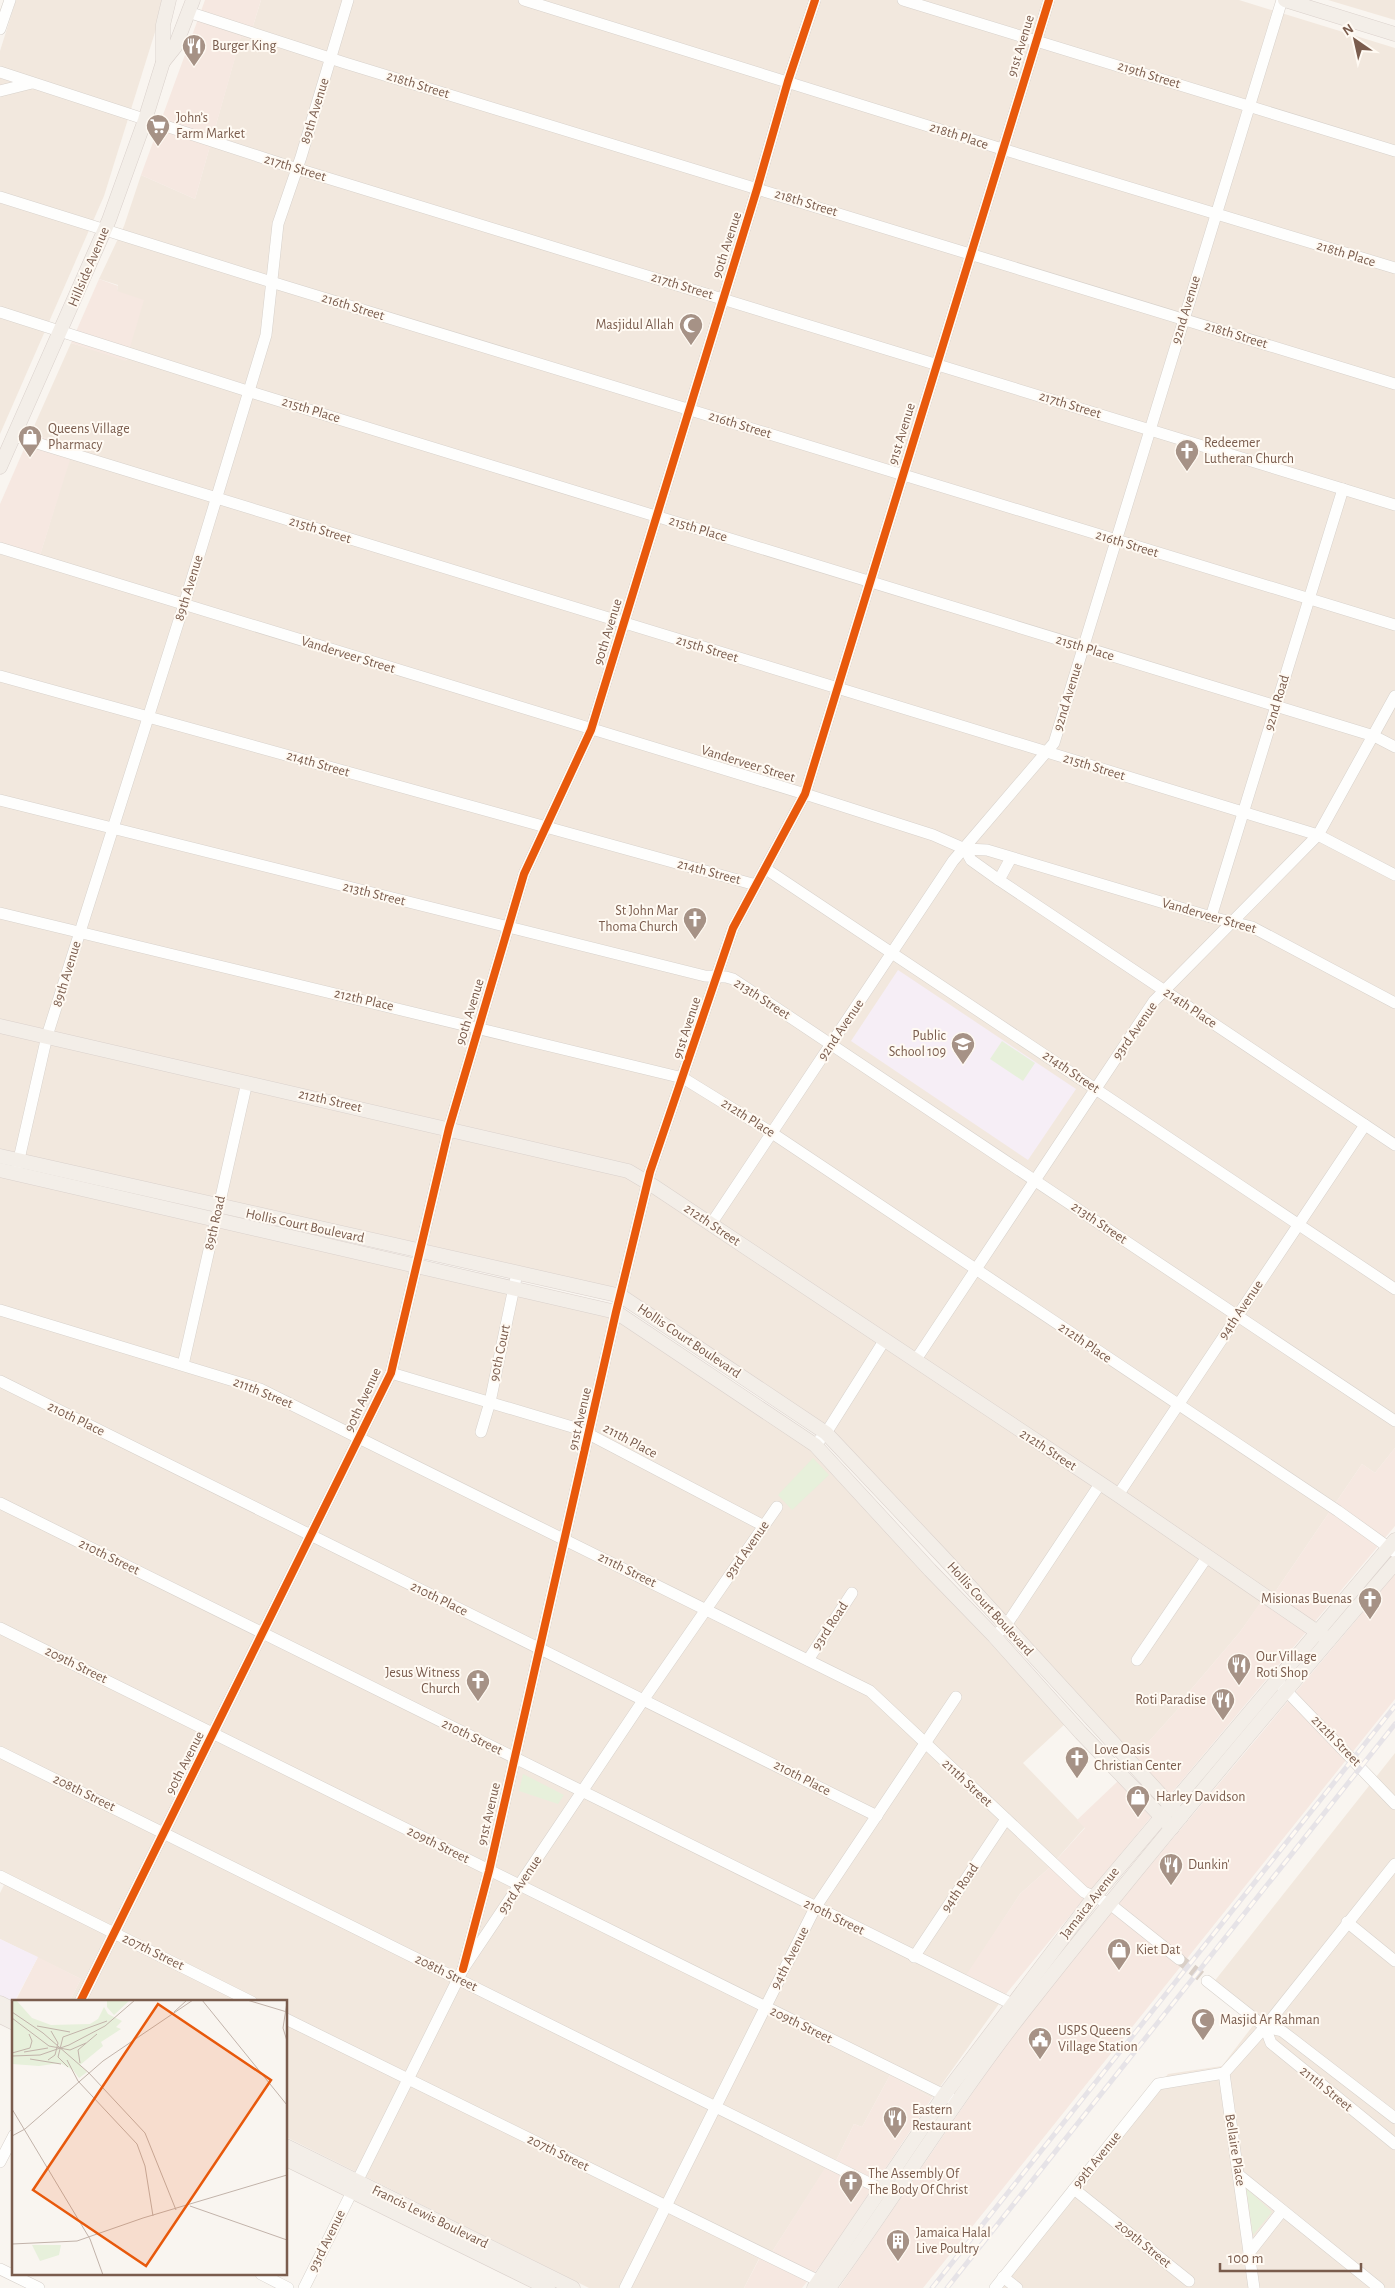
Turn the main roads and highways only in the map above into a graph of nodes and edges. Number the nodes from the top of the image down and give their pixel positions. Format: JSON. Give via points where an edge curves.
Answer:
{"nodes":[{"id":1,"x":169,"y":0,"type":"edge"},
{"id":2,"x":1283,"y":0,"type":"edge"},
{"id":3,"x":190,"y":6,"type":"edge"},
{"id":4,"x":1395,"y":34,"type":"edge"},
{"id":5,"x":163,"y":62,"type":"junction"},
{"id":6,"x":0,"y":467,"type":"edge"},
{"id":7,"x":0,"y":1026,"type":"edge"},
{"id":8,"x":0,"y":1156,"type":"edge"},
{"id":9,"x":17,"y":1167,"type":"junction"},
{"id":10,"x":0,"y":1170,"type":"edge"},
{"id":11,"x":348,"y":1242,"type":"junction"},
{"id":12,"x":686,"y":1340,"type":"junction"},
{"id":13,"x":678,"y":1353,"type":"junction"},
{"id":14,"x":756,"y":1386,"type":"junction"},
{"id":15,"x":748,"y":1400,"type":"junction"},
{"id":16,"x":883,"y":1493,"type":"junction"},
{"id":17,"x":871,"y":1506,"type":"junction"},
{"id":18,"x":1393,"y":1546,"type":"edge"},
{"id":19,"x":943,"y":1557,"type":"junction"},
{"id":20,"x":1395,"y":1563,"type":"edge"},
{"id":21,"x":930,"y":1570,"type":"junction"},
{"id":22,"x":1323,"y":1636,"type":"junction"},
{"id":23,"x":1048,"y":1672,"type":"junction"},
{"id":24,"x":1036,"y":1684,"type":"junction"},
{"id":25,"x":1093,"y":1720,"type":"junction"},
{"id":26,"x":1081,"y":1733,"type":"junction"},
{"id":27,"x":1171,"y":1806,"type":"junction"},
{"id":28,"x":1161,"y":1817,"type":"junction"},
{"id":29,"x":1181,"y":1817,"type":"junction"},
{"id":30,"x":1172,"y":1828,"type":"junction"},
{"id":31,"x":0,"y":2003,"type":"edge"},
{"id":32,"x":12,"y":2009,"type":"edge"},
{"id":33,"x":1017,"y":2009,"type":"junction"},
{"id":34,"x":0,"y":2016,"type":"edge"},
{"id":35,"x":12,"y":2022,"type":"edge"},
{"id":36,"x":288,"y":2147,"type":"edge"},
{"id":37,"x":288,"y":2160,"type":"edge"},
{"id":38,"x":354,"y":2186,"type":"junction"},
{"id":39,"x":887,"y":2192,"type":"junction"},
{"id":40,"x":823,"y":2286,"type":"edge"},
{"id":41,"x":548,"y":2288,"type":"edge"},
{"id":42,"x":573,"y":2288,"type":"edge"}],
"edges":[{"from":1,"to":5,"type":"main road","name":"Hillside Avenue","via":[[163,25]]},
{"from":2,"to":4,"type":"main road"},
{"from":3,"to":5,"type":"main road","name":"Hillside Avenue","via":[[175,47]]},
{"from":5,"to":6,"type":"main road","name":"Hillside Avenue","via":[[105,230]]},
{"from":7,"to":22,"type":"main road","name":"212th Street","via":[[628,1171]]},
{"from":8,"to":9,"type":"main road","name":"Hollis Court Boulevard"},
{"from":9,"to":10,"type":"main road","name":"Hollis Court Boulevard"},
{"from":9,"to":11,"type":"main road","name":"Hollis Court Boulevard"},
{"from":11,"to":12,"type":"main road","name":"Hollis Court Boulevard","via":[[421,1250],[621,1296]]},
{"from":11,"to":13,"type":"main road","name":"Hollis Court Boulevard","via":[[417,1266],[616,1312]]},
{"from":12,"to":13,"type":"main road"},
{"from":12,"to":14,"type":"main road","name":"Hollis Court Boulevard"},
{"from":13,"to":15,"type":"main road","name":"Hollis Court Boulevard"},
{"from":14,"to":15,"type":"main road"},
{"from":14,"to":16,"type":"main road","name":"Hollis Court Boulevard","via":[[826,1433]]},
{"from":15,"to":17,"type":"main road","name":"Hollis Court Boulevard","via":[[815,1445]]},
{"from":16,"to":17,"type":"main road"},
{"from":16,"to":19,"type":"main road","name":"Hollis Court Boulevard"},
{"from":17,"to":21,"type":"main road","name":"Hollis Court Boulevard"},
{"from":18,"to":22,"type":"main road","name":"Jamaica Avenue"},
{"from":19,"to":21,"type":"main road"},
{"from":19,"to":23,"type":"main road","name":"Hollis Court Boulevard"},
{"from":20,"to":22,"type":"main road","name":"Jamaica Avenue"},
{"from":21,"to":24,"type":"main road","name":"Hollis Court Boulevard"},
{"from":22,"to":27,"type":"main road","name":"Jamaica Avenue","via":[[1276,1680]]},
{"from":22,"to":29,"type":"main road","name":"Jamaica Avenue","via":[[1287,1691]]},
{"from":23,"to":24,"type":"main road"},
{"from":23,"to":25,"type":"main road","name":"Hollis Court Boulevard"},
{"from":24,"to":26,"type":"main road","name":"Hollis Court Boulevard"},
{"from":25,"to":26,"type":"main road"},
{"from":25,"to":27,"type":"main road","name":"Hollis Court Boulevard"},
{"from":26,"to":28,"type":"main road","name":"Hollis Court Boulevard"},
{"from":27,"to":28,"type":"main road","name":"Jamaica Avenue"},
{"from":27,"to":29,"type":"main road","name":"Hollis Court Boulevard"},
{"from":28,"to":30,"type":"main road","name":"Hollis Court Boulevard"},
{"from":28,"to":33,"type":"main road","name":"Jamaica Avenue","via":[[1094,1897]]},
{"from":29,"to":30,"type":"main road","name":"Jamaica Avenue"},
{"from":30,"to":33,"type":"main road","name":"Jamaica Avenue"},
{"from":31,"to":32,"type":"main road"},
{"from":33,"to":39,"type":"main road","name":"Jamaica Avenue","via":[[958,2102]]},
{"from":33,"to":39,"type":"main road","name":"Jamaica Avenue","via":[[945,2094]]},
{"from":34,"to":35,"type":"main road"},
{"from":36,"to":38,"type":"main road","name":"Francis Lewis Boulevard"},
{"from":37,"to":38,"type":"main road","name":"Francis Lewis Boulevard"},
{"from":38,"to":41,"type":"main road","name":"Francis Lewis Boulevard"},
{"from":38,"to":42,"type":"main road","name":"Francis Lewis Boulevard"},
{"from":39,"to":40,"type":"main road","name":"Jamaica Avenue"}]}
